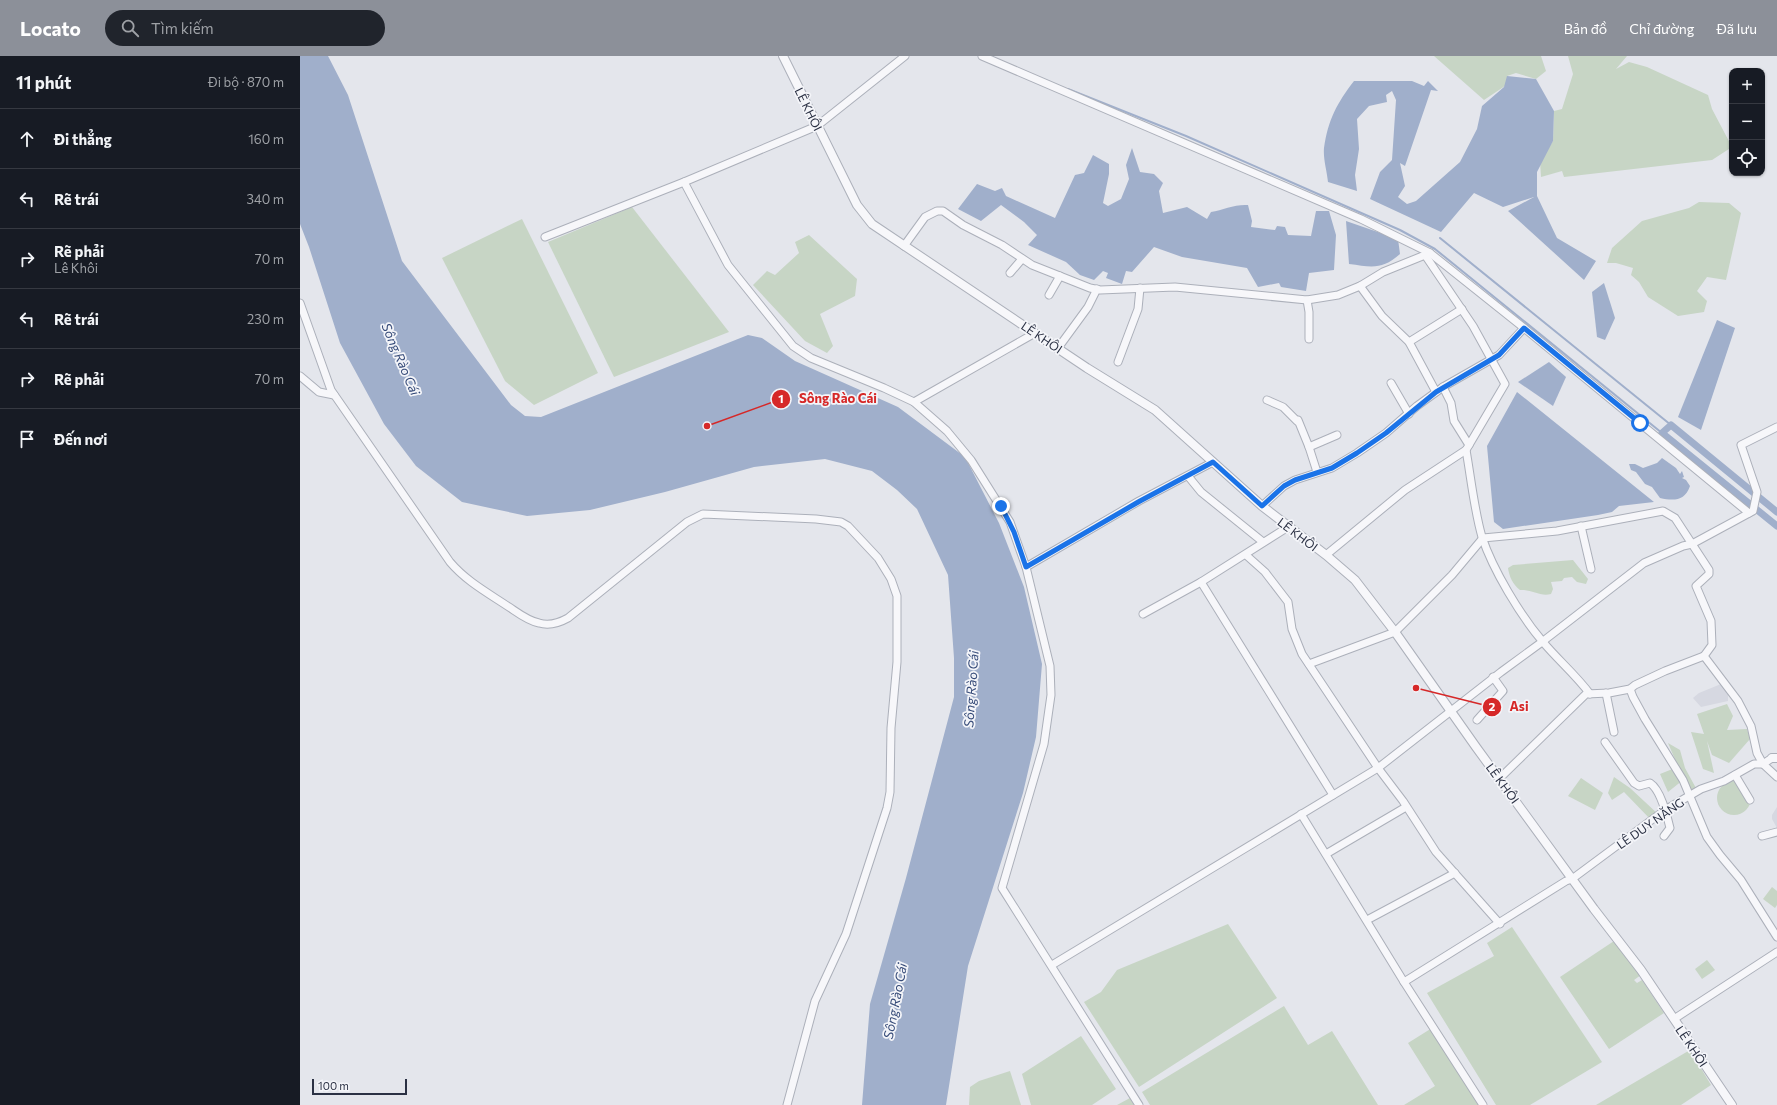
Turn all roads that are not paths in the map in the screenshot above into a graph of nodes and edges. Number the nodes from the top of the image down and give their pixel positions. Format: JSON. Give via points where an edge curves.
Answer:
{"nodes":[{"id":1,"x":783,"y":56,"type":"edge"},
{"id":2,"x":905,"y":56,"type":"edge"},
{"id":3,"x":982,"y":56,"type":"edge"},
{"id":4,"x":818,"y":126,"type":"junction"},
{"id":5,"x":684,"y":182,"type":"junction"},
{"id":6,"x":545,"y":237,"type":"dead end"},
{"id":7,"x":904,"y":246,"type":"junction"},
{"id":8,"x":1428,"y":254,"type":"junction"},
{"id":9,"x":1022,"y":259,"type":"junction"},
{"id":10,"x":1010,"y":273,"type":"dead end"},
{"id":11,"x":1060,"y":276,"type":"junction"},
{"id":12,"x":1360,"y":286,"type":"junction"},
{"id":13,"x":1140,"y":288,"type":"junction"},
{"id":14,"x":1097,"y":289,"type":"junction"},
{"id":15,"x":1049,"y":296,"type":"dead end"},
{"id":16,"x":1307,"y":300,"type":"junction"},
{"id":17,"x":300,"y":303,"type":"edge"},
{"id":18,"x":1462,"y":309,"type":"junction"},
{"id":19,"x":1524,"y":328,"type":"junction"},
{"id":20,"x":1035,"y":332,"type":"junction"},
{"id":21,"x":1309,"y":339,"type":"dead end"},
{"id":22,"x":1409,"y":342,"type":"junction"},
{"id":23,"x":1058,"y":348,"type":"junction"},
{"id":24,"x":1492,"y":359,"type":"junction"},
{"id":25,"x":1118,"y":362,"type":"dead end"},
{"id":26,"x":300,"y":376,"type":"edge"},
{"id":27,"x":1391,"y":383,"type":"dead end"},
{"id":28,"x":1443,"y":387,"type":"junction"},
{"id":29,"x":1436,"y":392,"type":"junction"},
{"id":30,"x":334,"y":395,"type":"junction"},
{"id":31,"x":1267,"y":400,"type":"dead end"},
{"id":32,"x":914,"y":402,"type":"junction"},
{"id":33,"x":1408,"y":414,"type":"junction"},
{"id":34,"x":1777,"y":427,"type":"edge"},
{"id":35,"x":1337,"y":435,"type":"dead end"},
{"id":36,"x":1309,"y":447,"type":"junction"},
{"id":37,"x":1467,"y":447,"type":"junction"},
{"id":38,"x":1213,"y":462,"type":"junction"},
{"id":39,"x":1317,"y":472,"type":"junction"},
{"id":40,"x":1188,"y":476,"type":"junction"},
{"id":41,"x":1262,"y":506,"type":"junction"},
{"id":42,"x":1751,"y":512,"type":"junction"},
{"id":43,"x":1288,"y":526,"type":"junction"},
{"id":44,"x":1581,"y":526,"type":"junction"},
{"id":45,"x":1483,"y":538,"type":"junction"},
{"id":46,"x":1263,"y":542,"type":"junction"},
{"id":47,"x":1692,"y":544,"type":"junction"},
{"id":48,"x":1246,"y":555,"type":"junction"},
{"id":49,"x":1326,"y":555,"type":"junction"},
{"id":50,"x":1026,"y":567,"type":"junction"},
{"id":51,"x":1590,"y":569,"type":"dead end"},
{"id":52,"x":1201,"y":582,"type":"junction"},
{"id":53,"x":1143,"y":614,"type":"dead end"},
{"id":54,"x":1395,"y":632,"type":"junction"},
{"id":55,"x":1542,"y":642,"type":"junction"},
{"id":56,"x":1704,"y":656,"type":"junction"},
{"id":57,"x":1308,"y":664,"type":"junction"},
{"id":58,"x":1493,"y":677,"type":"junction"},
{"id":59,"x":1630,"y":688,"type":"junction"},
{"id":60,"x":1590,"y":694,"type":"junction"},
{"id":61,"x":1606,"y":694,"type":"junction"},
{"id":62,"x":1451,"y":711,"type":"junction"},
{"id":63,"x":1477,"y":720,"type":"dead end"},
{"id":64,"x":1614,"y":732,"type":"dead end"},
{"id":65,"x":1605,"y":742,"type":"dead end"},
{"id":66,"x":1774,"y":758,"type":"edge"},
{"id":67,"x":1762,"y":764,"type":"junction"},
{"id":68,"x":1378,"y":768,"type":"junction"},
{"id":69,"x":1735,"y":775,"type":"junction"},
{"id":70,"x":1777,"y":777,"type":"edge"},
{"id":71,"x":1500,"y":778,"type":"junction"},
{"id":72,"x":1333,"y":795,"type":"junction"},
{"id":73,"x":1689,"y":796,"type":"junction"},
{"id":74,"x":1750,"y":800,"type":"dead end"},
{"id":75,"x":1406,"y":807,"type":"junction"},
{"id":76,"x":1665,"y":810,"type":"junction"},
{"id":77,"x":1301,"y":814,"type":"junction"},
{"id":78,"x":1777,"y":832,"type":"edge"},
{"id":79,"x":1664,"y":836,"type":"dead end"},
{"id":80,"x":1762,"y":836,"type":"dead end"},
{"id":81,"x":1326,"y":854,"type":"junction"},
{"id":82,"x":1455,"y":873,"type":"junction"},
{"id":83,"x":1572,"y":879,"type":"junction"},
{"id":84,"x":1367,"y":920,"type":"junction"},
{"id":85,"x":1500,"y":924,"type":"junction"},
{"id":86,"x":1777,"y":937,"type":"edge"},
{"id":87,"x":1777,"y":952,"type":"edge"},
{"id":88,"x":1052,"y":965,"type":"junction"},
{"id":89,"x":1404,"y":982,"type":"junction"},
{"id":90,"x":1674,"y":1019,"type":"junction"},
{"id":91,"x":788,"y":1105,"type":"edge"},
{"id":92,"x":1139,"y":1105,"type":"edge"},
{"id":93,"x":1483,"y":1105,"type":"edge"},
{"id":94,"x":1732,"y":1105,"type":"edge"}],
"edges":[{"from":1,"to":4,"type":"street","name":"LÊ KHÔI"},
{"from":2,"to":4,"type":"street"},
{"from":3,"to":8,"type":"street","via":[[1361,219]]},
{"from":4,"to":5,"type":"street"},
{"from":4,"to":7,"type":"street","name":"LÊ KHÔI","via":[[864,216]]},
{"from":5,"to":6,"type":"street"},
{"from":5,"to":32,"type":"street","via":[[728,265],[793,346],[812,358]]},
{"from":7,"to":9,"type":"street","via":[[925,217],[943,211]]},
{"from":7,"to":20,"type":"street","name":"LÊ KHÔI"},
{"from":8,"to":12,"type":"street","via":[[1383,272]]},
{"from":8,"to":18,"type":"street"},
{"from":8,"to":19,"type":"street"},
{"from":9,"to":10,"type":"street"},
{"from":9,"to":11,"type":"street"},
{"from":11,"to":14,"type":"street"},
{"from":11,"to":15,"type":"street"},
{"from":12,"to":16,"type":"street","via":[[1338,295]]},
{"from":12,"to":22,"type":"street","via":[[1382,316]]},
{"from":13,"to":14,"type":"street"},
{"from":13,"to":16,"type":"street","via":[[1187,288]]},
{"from":13,"to":25,"type":"street","via":[[1138,308]]},
{"from":14,"to":23,"type":"street","via":[[1088,308]]},
{"from":16,"to":21,"type":"street"},
{"from":17,"to":30,"type":"street","via":[[325,377]]},
{"from":18,"to":22,"type":"street"},
{"from":18,"to":24,"type":"street"},
{"from":19,"to":24,"type":"street"},
{"from":19,"to":42,"type":"street"},
{"from":20,"to":23,"type":"street","name":"LÊ KHÔI"},
{"from":20,"to":32,"type":"street"},
{"from":22,"to":29,"type":"street"},
{"from":23,"to":38,"type":"street","name":"LÊ KHÔI","via":[[1155,410]]},
{"from":24,"to":28,"type":"street"},
{"from":24,"to":37,"type":"street","via":[[1504,387]]},
{"from":26,"to":30,"type":"street","via":[[319,392]]},
{"from":27,"to":33,"type":"street"},
{"from":28,"to":29,"type":"street"},
{"from":28,"to":37,"type":"street","via":[[1450,402],[1454,421]]},
{"from":29,"to":33,"type":"street"},
{"from":30,"to":91,"type":"street","via":[[457,570],[475,585],[535,622],[552,624],[568,618],[683,526],[703,514],[841,522],[856,534],[885,567],[893,583],[897,602],[897,662],[891,728],[889,799],[846,934],[815,1001]]},
{"from":31,"to":36,"type":"street","via":[[1283,407],[1297,420]]},
{"from":32,"to":50,"type":"street","via":[[951,436],[971,460],[1010,522]]},
{"from":33,"to":39,"type":"street","via":[[1348,460]]},
{"from":34,"to":42,"type":"street","via":[[1741,445],[1758,494]]},
{"from":35,"to":36,"type":"street"},
{"from":36,"to":39,"type":"street"},
{"from":37,"to":45,"type":"street"},
{"from":37,"to":49,"type":"street","via":[[1405,490]]},
{"from":38,"to":40,"type":"street"},
{"from":38,"to":41,"type":"street","name":"LÊ KHÔI"},
{"from":39,"to":41,"type":"street","via":[[1284,486]]},
{"from":40,"to":46,"type":"street","via":[[1201,492]]},
{"from":40,"to":50,"type":"street"},
{"from":41,"to":43,"type":"street","name":"LÊ KHÔI"},
{"from":42,"to":47,"type":"street"},
{"from":43,"to":46,"type":"street"},
{"from":43,"to":49,"type":"street","name":"LÊ KHÔI"},
{"from":44,"to":45,"type":"street","via":[[1557,531]]},
{"from":44,"to":47,"type":"street","via":[[1663,511],[1675,518]]},
{"from":44,"to":51,"type":"street"},
{"from":45,"to":54,"type":"street","via":[[1452,575]]},
{"from":45,"to":55,"type":"street","via":[[1515,604]]},
{"from":46,"to":48,"type":"street"},
{"from":47,"to":55,"type":"street","via":[[1644,563]]},
{"from":47,"to":56,"type":"street","via":[[1709,570],[1696,586],[1711,621],[1712,645]]},
{"from":48,"to":52,"type":"street"},
{"from":48,"to":57,"type":"street","via":[[1265,572],[1288,602],[1292,629]]},
{"from":49,"to":54,"type":"street","name":"LÊ KHÔI","via":[[1355,580]]},
{"from":50,"to":88,"type":"street","via":[[1050,666],[1051,695],[1044,744],[1002,888]]},
{"from":52,"to":53,"type":"street"},
{"from":52,"to":72,"type":"street"},
{"from":54,"to":57,"type":"street"},
{"from":54,"to":62,"type":"street","name":"LÊ KHÔI"},
{"from":55,"to":58,"type":"street"},
{"from":55,"to":60,"type":"street"},
{"from":56,"to":59,"type":"street"},
{"from":56,"to":67,"type":"street","via":[[1738,701],[1751,726]]},
{"from":57,"to":68,"type":"street"},
{"from":58,"to":62,"type":"street"},
{"from":58,"to":63,"type":"street","via":[[1503,691]]},
{"from":59,"to":61,"type":"street"},
{"from":59,"to":73,"type":"street","via":[[1683,780]]},
{"from":60,"to":61,"type":"street"},
{"from":60,"to":71,"type":"street","via":[[1586,694],[1566,712]]},
{"from":61,"to":64,"type":"street"},
{"from":62,"to":68,"type":"street"},
{"from":62,"to":71,"type":"street","name":"LÊ KHÔI"},
{"from":65,"to":76,"type":"street","via":[[1634,783],[1639,786],[1650,783],[1654,786]]},
{"from":66,"to":67,"type":"street","name":"LÊ DUY NĂNG"},
{"from":67,"to":69,"type":"street","name":"LÊ DUY NĂNG","via":[[1754,764]]},
{"from":67,"to":70,"type":"street"},
{"from":68,"to":72,"type":"street"},
{"from":68,"to":75,"type":"street"},
{"from":69,"to":73,"type":"street","name":"LÊ DUY NĂNG"},
{"from":69,"to":74,"type":"street"},
{"from":71,"to":83,"type":"street","name":"LÊ KHÔI"},
{"from":72,"to":77,"type":"street"},
{"from":73,"to":76,"type":"street","name":"LÊ DUY NĂNG"},
{"from":73,"to":86,"type":"street","via":[[1707,837],[1741,880]]},
{"from":75,"to":81,"type":"street"},
{"from":75,"to":82,"type":"street","via":[[1436,852]]},
{"from":76,"to":79,"type":"street","via":[[1670,828]]},
{"from":76,"to":83,"type":"street","name":"LÊ DUY NĂNG"},
{"from":77,"to":81,"type":"street"},
{"from":77,"to":88,"type":"street"},
{"from":78,"to":80,"type":"street"},
{"from":81,"to":84,"type":"street"},
{"from":82,"to":84,"type":"street"},
{"from":82,"to":85,"type":"street"},
{"from":83,"to":85,"type":"street","name":"LÊ DUY NĂNG"},
{"from":83,"to":90,"type":"street","name":"LÊ KHÔI","via":[[1641,970]]},
{"from":84,"to":89,"type":"street"},
{"from":85,"to":89,"type":"street","name":"LÊ DUY NĂNG"},
{"from":87,"to":90,"type":"street"},
{"from":88,"to":92,"type":"street"},
{"from":89,"to":93,"type":"street"},
{"from":90,"to":94,"type":"street","name":"LÊ KHÔI"}]}
